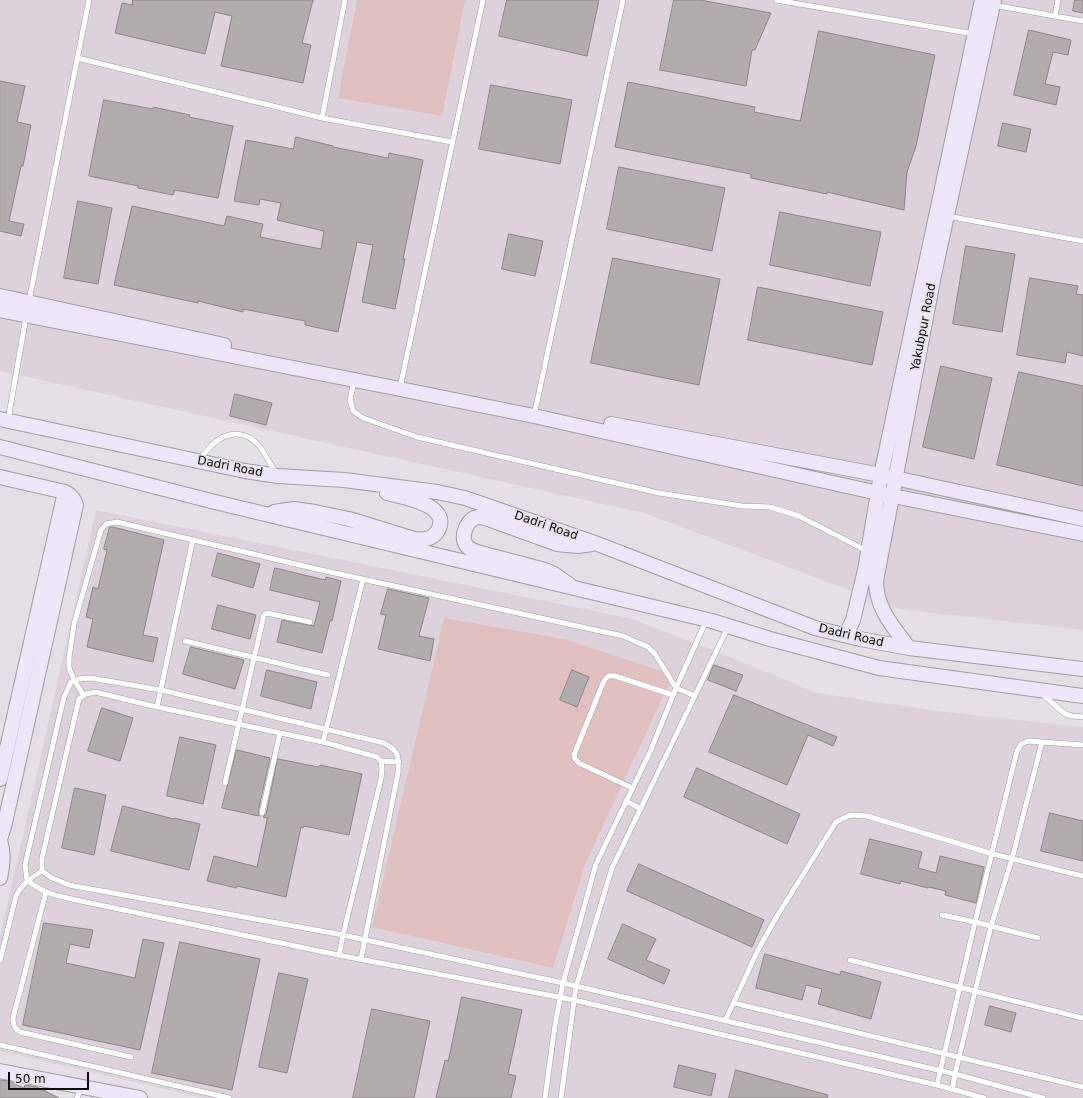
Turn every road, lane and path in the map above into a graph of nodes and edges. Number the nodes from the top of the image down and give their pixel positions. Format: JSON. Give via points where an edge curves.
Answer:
{"nodes":[{"id":1,"x":89,"y":0,"type":"edge"},
{"id":2,"x":345,"y":0,"type":"edge"},
{"id":3,"x":483,"y":0,"type":"edge"},
{"id":4,"x":623,"y":0,"type":"edge"},
{"id":5,"x":776,"y":0,"type":"edge"},
{"id":6,"x":1058,"y":0,"type":"edge"},
{"id":7,"x":989,"y":2,"type":"edge"},
{"id":8,"x":1054,"y":16,"type":"junction"},
{"id":9,"x":1083,"y":21,"type":"edge"},
{"id":10,"x":975,"y":34,"type":"junction"},
{"id":11,"x":77,"y":58,"type":"junction"},
{"id":12,"x":322,"y":118,"type":"junction"},
{"id":13,"x":452,"y":142,"type":"junction"},
{"id":14,"x":942,"y":215,"type":"junction"},
{"id":15,"x":1083,"y":241,"type":"edge"},
{"id":16,"x":0,"y":296,"type":"edge"},
{"id":17,"x":28,"y":309,"type":"junction"},
{"id":18,"x":0,"y":310,"type":"edge"},
{"id":19,"x":354,"y":380,"type":"junction"},
{"id":20,"x":401,"y":385,"type":"junction"},
{"id":21,"x":535,"y":413,"type":"junction"},
{"id":22,"x":4,"y":420,"type":"edge"},
{"id":23,"x":0,"y":447,"type":"edge"},
{"id":24,"x":198,"y":461,"type":"junction"},
{"id":25,"x":278,"y":476,"type":"junction"},
{"id":26,"x":0,"y":477,"type":"edge"},
{"id":27,"x":888,"y":477,"type":"junction"},
{"id":28,"x":344,"y":480,"type":"junction"},
{"id":29,"x":64,"y":492,"type":"junction"},
{"id":30,"x":885,"y":494,"type":"junction"},
{"id":31,"x":267,"y":514,"type":"junction"},
{"id":32,"x":1083,"y":519,"type":"edge"},
{"id":33,"x":1083,"y":534,"type":"edge"},
{"id":34,"x":193,"y":539,"type":"junction"},
{"id":35,"x":595,"y":543,"type":"junction"},
{"id":36,"x":868,"y":551,"type":"junction"},
{"id":37,"x":364,"y":579,"type":"junction"},
{"id":38,"x":576,"y":590,"type":"junction"},
{"id":39,"x":707,"y":620,"type":"junction"},
{"id":40,"x":310,"y":622,"type":"dead end"},
{"id":41,"x":729,"y":626,"type":"junction"},
{"id":42,"x":846,"y":635,"type":"junction"},
{"id":43,"x":185,"y":641,"type":"dead end"},
{"id":44,"x":909,"y":648,"type":"junction"},
{"id":45,"x":254,"y":657,"type":"junction"},
{"id":46,"x":26,"y":662,"type":"junction"},
{"id":47,"x":40,"y":665,"type":"junction"},
{"id":48,"x":1083,"y":669,"type":"edge"},
{"id":49,"x":328,"y":675,"type":"dead end"},
{"id":50,"x":74,"y":680,"type":"junction"},
{"id":51,"x":676,"y":688,"type":"junction"},
{"id":52,"x":1035,"y":689,"type":"junction"},
{"id":53,"x":161,"y":690,"type":"junction"},
{"id":54,"x":673,"y":695,"type":"junction"},
{"id":55,"x":84,"y":696,"type":"junction"},
{"id":56,"x":695,"y":696,"type":"junction"},
{"id":57,"x":1083,"y":696,"type":"edge"},
{"id":58,"x":157,"y":707,"type":"junction"},
{"id":59,"x":242,"y":709,"type":"junction"},
{"id":60,"x":1083,"y":717,"type":"edge"},
{"id":61,"x":239,"y":724,"type":"junction"},
{"id":62,"x":326,"y":729,"type":"junction"},
{"id":63,"x":280,"y":732,"type":"junction"},
{"id":64,"x":323,"y":742,"type":"junction"},
{"id":65,"x":1042,"y":742,"type":"junction"},
{"id":66,"x":1083,"y":745,"type":"edge"},
{"id":67,"x":381,"y":762,"type":"junction"},
{"id":68,"x":399,"y":762,"type":"junction"},
{"id":69,"x":0,"y":779,"type":"edge"},
{"id":70,"x":225,"y":783,"type":"dead end"},
{"id":71,"x":632,"y":788,"type":"junction"},
{"id":72,"x":626,"y":801,"type":"junction"},
{"id":73,"x":641,"y":809,"type":"junction"},
{"id":74,"x":262,"y":813,"type":"dead end"},
{"id":75,"x":0,"y":839,"type":"edge"},
{"id":76,"x":993,"y":854,"type":"junction"},
{"id":77,"x":1012,"y":859,"type":"junction"},
{"id":78,"x":42,"y":871,"type":"junction"},
{"id":79,"x":1083,"y":876,"type":"edge"},
{"id":80,"x":0,"y":878,"type":"edge"},
{"id":81,"x":27,"y":880,"type":"junction"},
{"id":82,"x":46,"y":892,"type":"junction"},
{"id":83,"x":942,"y":915,"type":"dead end"},
{"id":84,"x":975,"y":922,"type":"junction"},
{"id":85,"x":991,"y":926,"type":"junction"},
{"id":86,"x":343,"y":935,"type":"junction"},
{"id":87,"x":1038,"y":938,"type":"dead end"},
{"id":88,"x":364,"y":940,"type":"junction"},
{"id":89,"x":339,"y":955,"type":"junction"},
{"id":90,"x":361,"y":959,"type":"junction"},
{"id":91,"x":850,"y":960,"type":"dead end"},
{"id":92,"x":0,"y":961,"type":"edge"},
{"id":93,"x":563,"y":983,"type":"junction"},
{"id":94,"x":576,"y":987,"type":"junction"},
{"id":95,"x":960,"y":988,"type":"junction"},
{"id":96,"x":975,"y":991,"type":"junction"},
{"id":97,"x":560,"y":998,"type":"junction"},
{"id":98,"x":574,"y":1000,"type":"junction"},
{"id":99,"x":734,"y":1003,"type":"junction"},
{"id":100,"x":1083,"y":1018,"type":"edge"},
{"id":101,"x":726,"y":1021,"type":"junction"},
{"id":102,"x":0,"y":1045,"type":"edge"},
{"id":103,"x":944,"y":1053,"type":"junction"},
{"id":104,"x":131,"y":1057,"type":"dead end"},
{"id":105,"x":959,"y":1057,"type":"junction"},
{"id":106,"x":0,"y":1071,"type":"edge"},
{"id":107,"x":940,"y":1071,"type":"junction"},
{"id":108,"x":955,"y":1074,"type":"junction"},
{"id":109,"x":937,"y":1085,"type":"junction"},
{"id":110,"x":1083,"y":1087,"type":"edge"},
{"id":111,"x":952,"y":1090,"type":"junction"},
{"id":112,"x":79,"y":1092,"type":"edge"},
{"id":113,"x":140,"y":1098,"type":"edge"},
{"id":114,"x":229,"y":1098,"type":"edge"},
{"id":115,"x":545,"y":1098,"type":"edge"},
{"id":116,"x":561,"y":1098,"type":"edge"},
{"id":117,"x":984,"y":1098,"type":"edge"},
{"id":118,"x":1043,"y":1098,"type":"edge"}],
"edges":[{"from":1,"to":11,"type":"lane"},
{"from":2,"to":12,"type":"lane"},
{"from":3,"to":13,"type":"lane"},
{"from":4,"to":21,"type":"lane"},
{"from":5,"to":10,"type":"lane"},
{"from":6,"to":8,"type":"lane"},
{"from":7,"to":8,"type":"lane"},
{"from":7,"to":10,"type":"street","name":"Yakubpur Road"},
{"from":7,"to":14,"type":"street","name":"Yakubpur Road"},
{"from":8,"to":9,"type":"lane"},
{"from":10,"to":14,"type":"street","name":"Yakubpur Road"},
{"from":11,"to":12,"type":"lane"},
{"from":11,"to":17,"type":"lane"},
{"from":12,"to":13,"type":"lane"},
{"from":13,"to":20,"type":"lane"},
{"from":14,"to":15,"type":"lane"},
{"from":14,"to":27,"type":"street","name":"Yakubpur Road"},
{"from":16,"to":17,"type":"street"},
{"from":17,"to":18,"type":"street"},
{"from":17,"to":19,"type":"street"},
{"from":17,"to":20,"type":"street","via":[[222,345]]},
{"from":17,"to":22,"type":"lane"},
{"from":19,"to":20,"type":"street"},
{"from":19,"to":36,"type":"lane","via":[[350,400],[353,412],[362,418],[417,437],[659,493],[742,506],[770,507],[798,516]]},
{"from":20,"to":21,"type":"street"},
{"from":21,"to":27,"type":"street"},
{"from":21,"to":30,"type":"street"},
{"from":22,"to":24,"type":"street","name":"Dadri Road"},
{"from":23,"to":31,"type":"street","name":"Dadri Road"},
{"from":24,"to":25,"type":"street","name":"Dadri Road"},
{"from":24,"to":25,"type":"lane","via":[[213,444],[236,433],[248,437],[260,447]]},
{"from":25,"to":28,"type":"street","name":"Dadri Road"},
{"from":26,"to":29,"type":"street"},
{"from":27,"to":30,"type":"street","name":"Yakubpur Road"},
{"from":27,"to":32,"type":"street"},
{"from":28,"to":31,"type":"street","via":[[426,504],[438,514],[440,525],[431,537],[414,540],[348,519],[315,512],[294,509]]},
{"from":28,"to":35,"type":"street","name":"Dadri Road","via":[[465,498]]},
{"from":29,"to":46,"type":"street"},
{"from":29,"to":47,"type":"street","via":[[71,495],[76,505]]},
{"from":30,"to":33,"type":"street"},
{"from":30,"to":36,"type":"street","name":"Yakubpur Road"},
{"from":30,"to":44,"type":"street","name":"Yakubpur Road","via":[[876,592],[884,612]]},
{"from":31,"to":38,"type":"street","name":"Dadri Road"},
{"from":34,"to":37,"type":"lane"},
{"from":34,"to":50,"type":"lane","via":[[116,522],[106,524],[101,530],[74,624],[69,668]]},
{"from":34,"to":53,"type":"lane"},
{"from":35,"to":38,"type":"street","via":[[578,546],[557,544],[488,518],[473,519],[466,528],[463,536],[469,549],[545,570]]},
{"from":35,"to":42,"type":"street","name":"Dadri Road","via":[[815,628]]},
{"from":36,"to":42,"type":"street","name":"Yakubpur Road","via":[[857,605]]},
{"from":37,"to":51,"type":"lane","via":[[623,636],[648,647]]},
{"from":37,"to":62,"type":"lane"},
{"from":38,"to":39,"type":"street","name":"Dadri Road"},
{"from":39,"to":41,"type":"street","name":"Dadri Road"},
{"from":39,"to":51,"type":"lane"},
{"from":40,"to":45,"type":"lane","via":[[265,614]]},
{"from":41,"to":52,"type":"street","name":"Dadri Road","via":[[879,668]]},
{"from":41,"to":56,"type":"lane"},
{"from":42,"to":44,"type":"street","name":"Dadri Road"},
{"from":43,"to":45,"type":"lane"},
{"from":44,"to":48,"type":"street","name":"Dadri Road"},
{"from":45,"to":49,"type":"lane"},
{"from":45,"to":59,"type":"lane"},
{"from":46,"to":47,"type":"street"},
{"from":46,"to":69,"type":"street"},
{"from":47,"to":75,"type":"street"},
{"from":50,"to":53,"type":"lane","via":[[90,678]]},
{"from":50,"to":55,"type":"lane"},
{"from":50,"to":81,"type":"lane","via":[[68,685],[64,697],[25,866]]},
{"from":51,"to":54,"type":"lane"},
{"from":51,"to":56,"type":"lane"},
{"from":52,"to":57,"type":"street","name":"Dadri Road"},
{"from":52,"to":60,"type":"lane","via":[[1065,714]]},
{"from":53,"to":58,"type":"lane"},
{"from":53,"to":59,"type":"lane"},
{"from":54,"to":71,"type":"lane"},
{"from":54,"to":71,"type":"lane","via":[[610,675],[603,683],[574,755],[575,759]]},
{"from":55,"to":58,"type":"lane","via":[[95,692]]},
{"from":55,"to":78,"type":"lane","via":[[79,699],[74,715],[42,858]]},
{"from":56,"to":73,"type":"lane"},
{"from":58,"to":61,"type":"lane"},
{"from":59,"to":61,"type":"lane"},
{"from":59,"to":62,"type":"lane"},
{"from":61,"to":63,"type":"lane"},
{"from":61,"to":70,"type":"lane"},
{"from":62,"to":64,"type":"lane"},
{"from":62,"to":68,"type":"lane","via":[[384,743],[398,754]]},
{"from":63,"to":64,"type":"lane"},
{"from":63,"to":74,"type":"lane"},
{"from":64,"to":67,"type":"lane","via":[[368,754]]},
{"from":65,"to":66,"type":"lane"},
{"from":65,"to":76,"type":"lane","via":[[1028,741],[1021,744],[1017,751]]},
{"from":65,"to":77,"type":"lane"},
{"from":67,"to":68,"type":"lane"},
{"from":67,"to":86,"type":"lane","via":[[381,779]]},
{"from":68,"to":88,"type":"lane"},
{"from":71,"to":72,"type":"lane"},
{"from":72,"to":73,"type":"lane"},
{"from":72,"to":93,"type":"lane","via":[[596,864]]},
{"from":73,"to":94,"type":"lane","via":[[612,868]]},
{"from":75,"to":80,"type":"street","via":[[3,858]]},
{"from":76,"to":77,"type":"lane"},
{"from":76,"to":84,"type":"lane"},
{"from":76,"to":99,"type":"lane","via":[[867,816],[850,815],[836,822],[758,950]]},
{"from":77,"to":79,"type":"lane"},
{"from":77,"to":85,"type":"lane"},
{"from":78,"to":81,"type":"lane"},
{"from":78,"to":86,"type":"lane","via":[[69,885]]},
{"from":81,"to":82,"type":"lane"},
{"from":81,"to":92,"type":"lane","via":[[16,896]]},
{"from":82,"to":89,"type":"lane"},
{"from":82,"to":104,"type":"lane","via":[[15,1011],[15,1029]]},
{"from":83,"to":84,"type":"lane"},
{"from":84,"to":85,"type":"lane"},
{"from":84,"to":95,"type":"lane"},
{"from":85,"to":87,"type":"lane"},
{"from":85,"to":96,"type":"lane"},
{"from":86,"to":88,"type":"lane"},
{"from":86,"to":89,"type":"lane"},
{"from":88,"to":90,"type":"lane"},
{"from":88,"to":93,"type":"lane"},
{"from":89,"to":90,"type":"lane"},
{"from":90,"to":97,"type":"lane"},
{"from":91,"to":95,"type":"lane"},
{"from":93,"to":94,"type":"lane"},
{"from":93,"to":97,"type":"lane"},
{"from":94,"to":98,"type":"lane"},
{"from":94,"to":101,"type":"lane"},
{"from":95,"to":96,"type":"lane"},
{"from":95,"to":103,"type":"lane"},
{"from":96,"to":100,"type":"lane"},
{"from":96,"to":105,"type":"lane"},
{"from":97,"to":98,"type":"lane"},
{"from":97,"to":115,"type":"lane"},
{"from":98,"to":109,"type":"lane"},
{"from":98,"to":116,"type":"lane"},
{"from":99,"to":101,"type":"lane"},
{"from":99,"to":103,"type":"lane"},
{"from":101,"to":107,"type":"lane"},
{"from":102,"to":114,"type":"lane"},
{"from":103,"to":105,"type":"lane"},
{"from":103,"to":107,"type":"lane"},
{"from":105,"to":108,"type":"lane"},
{"from":105,"to":110,"type":"lane"},
{"from":106,"to":112,"type":"street"},
{"from":107,"to":108,"type":"lane"},
{"from":107,"to":109,"type":"lane"},
{"from":108,"to":111,"type":"lane"},
{"from":108,"to":118,"type":"lane"},
{"from":109,"to":111,"type":"lane"},
{"from":111,"to":117,"type":"lane"},
{"from":112,"to":113,"type":"street"}]}
